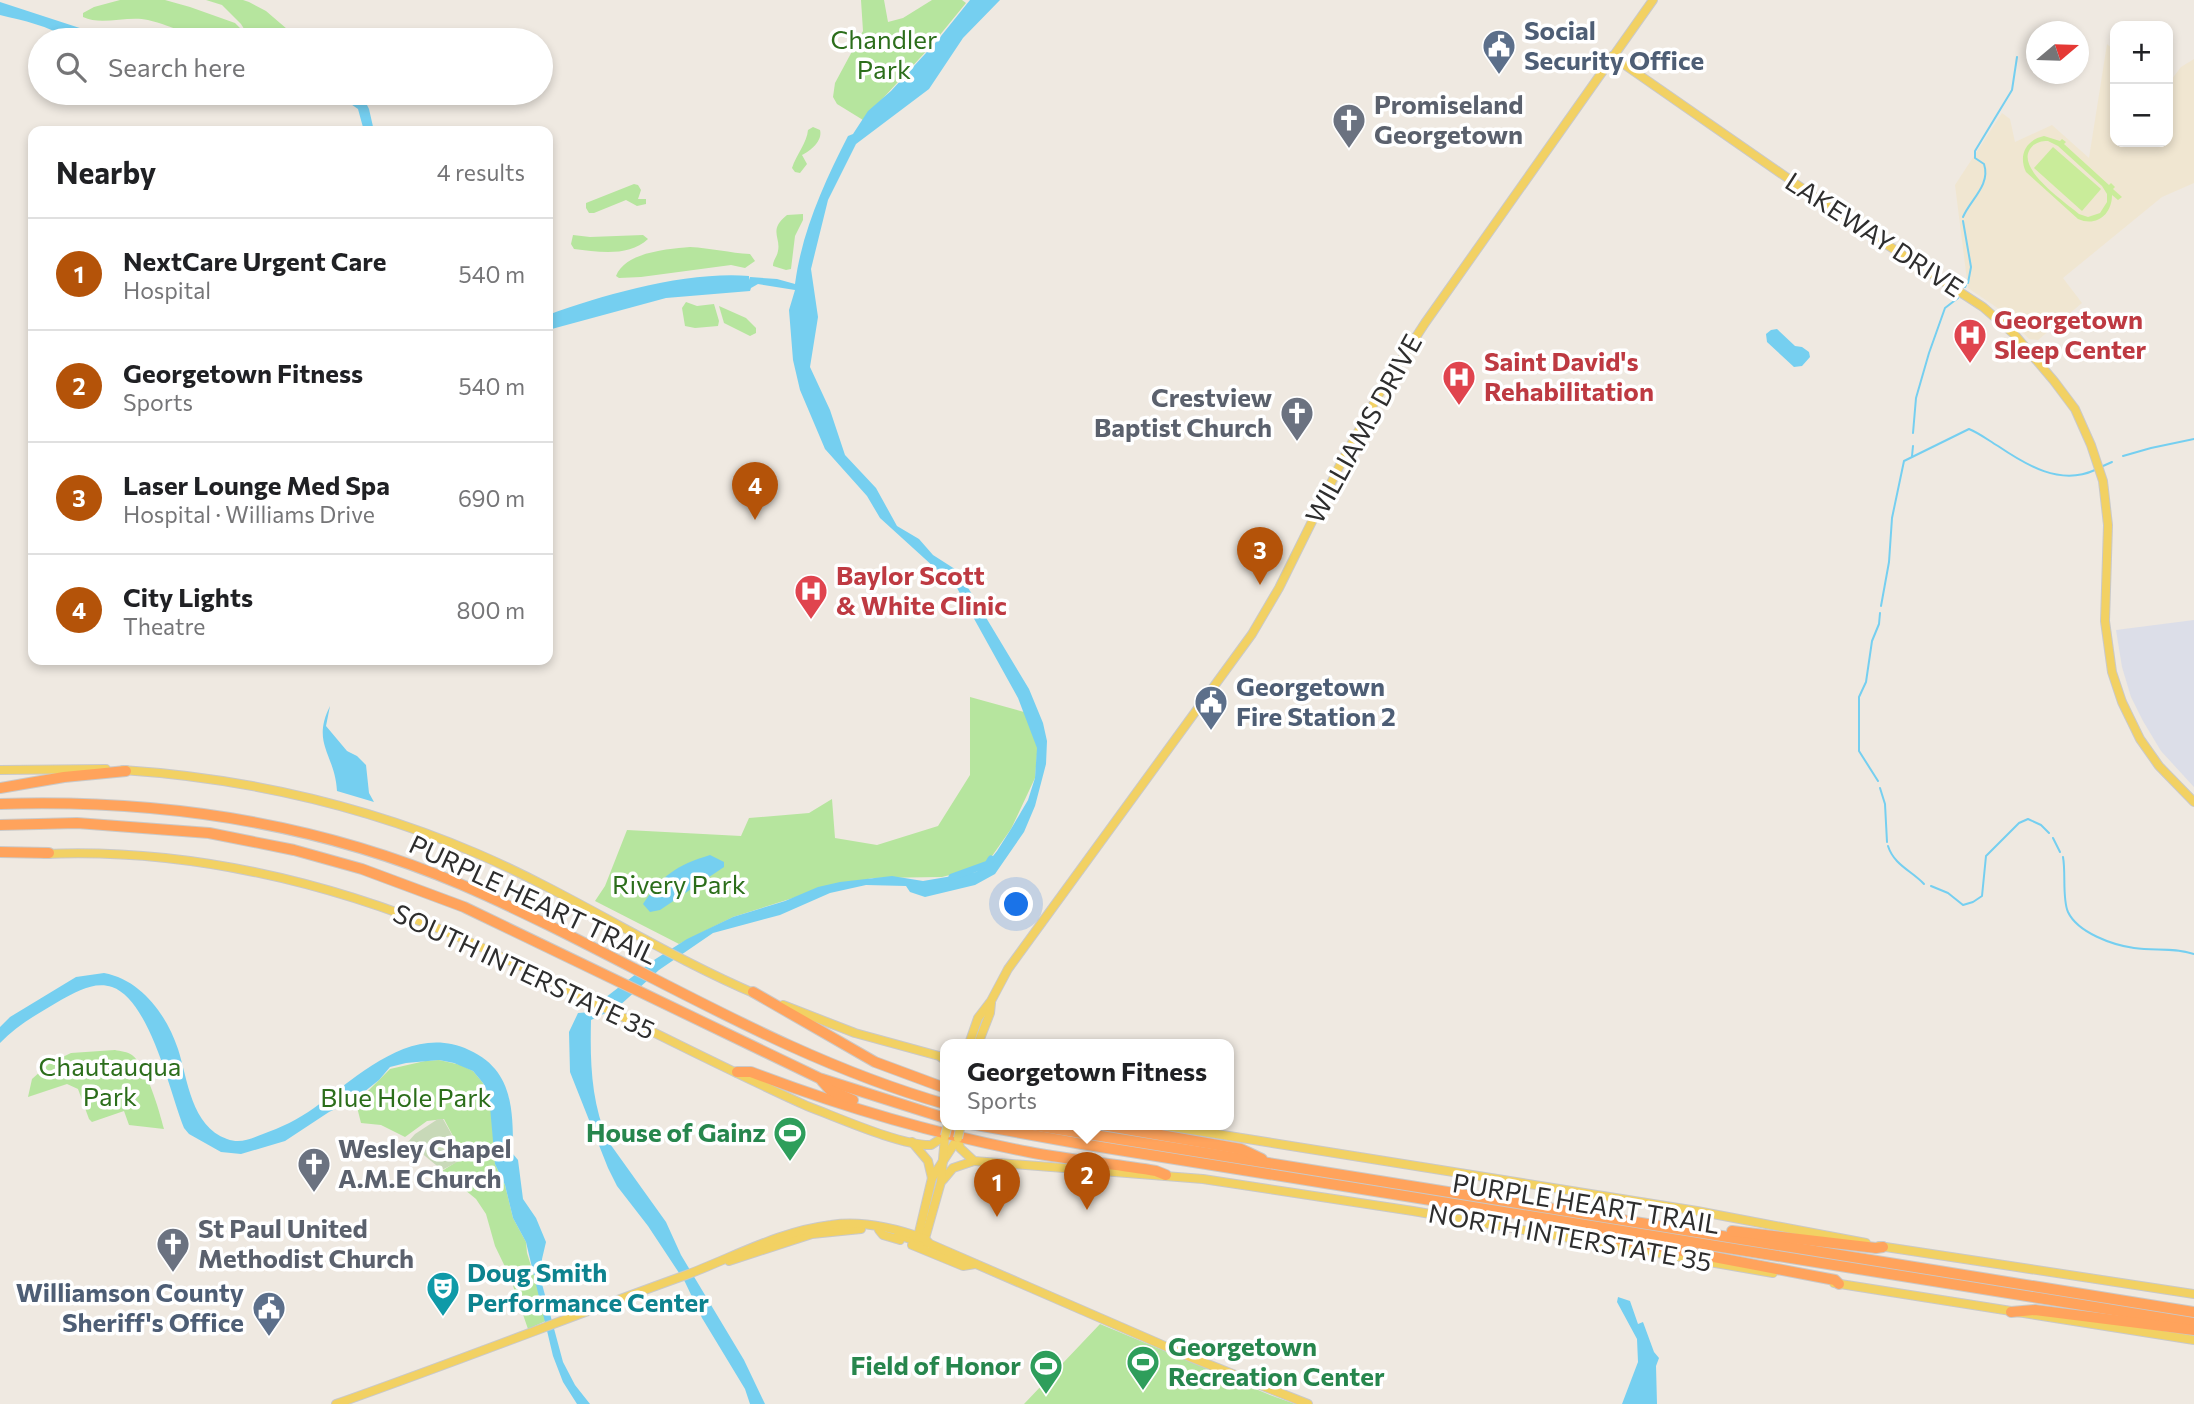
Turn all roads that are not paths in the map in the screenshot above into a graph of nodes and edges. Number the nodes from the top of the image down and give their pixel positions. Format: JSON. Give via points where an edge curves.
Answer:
{"nodes":[{"id":1,"x":1653,"y":0,"type":"edge"},
{"id":2,"x":1612,"y":57,"type":"junction"},
{"id":3,"x":0,"y":770,"type":"edge"},
{"id":4,"x":126,"y":771,"type":"junction"},
{"id":5,"x":0,"y":788,"type":"edge"},
{"id":6,"x":2194,"y":802,"type":"edge"},
{"id":7,"x":0,"y":804,"type":"edge"},
{"id":8,"x":0,"y":825,"type":"edge"},
{"id":9,"x":49,"y":853,"type":"joint"},
{"id":10,"x":0,"y":854,"type":"edge"},
{"id":11,"x":750,"y":991,"type":"junction"},
{"id":12,"x":991,"y":1002,"type":"junction"},
{"id":13,"x":969,"y":1039,"type":"edge"},
{"id":14,"x":980,"y":1039,"type":"edge"},
{"id":15,"x":940,"y":1056,"type":"edge"},
{"id":16,"x":737,"y":1072,"type":"junction"},
{"id":17,"x":819,"y":1077,"type":"junction"},
{"id":18,"x":940,"y":1086,"type":"edge"},
{"id":19,"x":940,"y":1103,"type":"edge"},
{"id":20,"x":880,"y":1115,"type":"junction"},
{"id":21,"x":940,"y":1116,"type":"edge"},
{"id":22,"x":946,"y":1130,"type":"edge"},
{"id":23,"x":960,"y":1130,"type":"edge"},
{"id":24,"x":1007,"y":1130,"type":"edge"},
{"id":25,"x":1062,"y":1130,"type":"edge"},
{"id":26,"x":1132,"y":1130,"type":"edge"},
{"id":27,"x":1192,"y":1130,"type":"edge"},
{"id":28,"x":945,"y":1136,"type":"junction"},
{"id":29,"x":958,"y":1138,"type":"junction"},
{"id":30,"x":912,"y":1142,"type":"junction"},
{"id":31,"x":943,"y":1161,"type":"junction"},
{"id":32,"x":974,"y":1161,"type":"junction"},
{"id":33,"x":1275,"y":1165,"type":"junction"},
{"id":34,"x":1166,"y":1175,"type":"junction"},
{"id":35,"x":932,"y":1178,"type":"junction"},
{"id":36,"x":942,"y":1182,"type":"junction"},
{"id":37,"x":1561,"y":1221,"type":"junction"},
{"id":38,"x":1652,"y":1224,"type":"junction"},
{"id":39,"x":879,"y":1230,"type":"junction"},
{"id":40,"x":923,"y":1241,"type":"junction"},
{"id":41,"x":1883,"y":1247,"type":"junction"},
{"id":42,"x":722,"y":1262,"type":"junction"},
{"id":43,"x":975,"y":1264,"type":"junction"},
{"id":44,"x":1839,"y":1283,"type":"junction"},
{"id":45,"x":2194,"y":1294,"type":"edge"},
{"id":46,"x":2011,"y":1312,"type":"junction"},
{"id":47,"x":2194,"y":1312,"type":"edge"},
{"id":48,"x":2194,"y":1323,"type":"edge"},
{"id":49,"x":2194,"y":1330,"type":"edge"},
{"id":50,"x":2194,"y":1340,"type":"edge"},
{"id":51,"x":336,"y":1404,"type":"edge"},
{"id":52,"x":1308,"y":1404,"type":"edge"}],
"edges":[{"from":1,"to":2,"type":"main road","name":"WILLIAMS DRIVE"},
{"from":2,"to":6,"type":"main road","name":"LAKEWAY DRIVE","via":[[1983,307],[2021,341],[2075,409],[2102,477],[2108,525],[2105,621],[2112,673],[2140,739],[2167,776]]},
{"from":2,"to":12,"type":"main road","name":"WILLIAMS DRIVE","via":[[1384,385],[1252,634],[1022,949]]},
{"from":3,"to":4,"type":"main road"},
{"from":4,"to":5,"type":"highway"},
{"from":4,"to":11,"type":"main road","via":[[234,783],[412,828],[479,855]]},
{"from":7,"to":19,"type":"highway","name":"PURPLE HEART TRAIL","via":[[93,803],[226,816],[370,851],[499,901],[834,1064]]},
{"from":8,"to":17,"type":"highway","name":"PURPLE HEART TRAIL","via":[[63,823],[209,833],[362,869],[426,891]]},
{"from":9,"to":10,"type":"highway"},
{"from":9,"to":16,"type":"main road","name":"SOUTH INTERSTATE 35","via":[[149,857],[231,868],[385,908],[456,935]]},
{"from":11,"to":15,"type":"main road","via":[[855,1033]]},
{"from":11,"to":18,"type":"highway","via":[[874,1062]]},
{"from":12,"to":13,"type":"main road","name":"WILLIAMS DRIVE"},
{"from":12,"to":14,"type":"main road","name":"WILLIAMS DRIVE"},
{"from":16,"to":20,"type":"highway","via":[[751,1072]]},
{"from":16,"to":30,"type":"main road","name":"SOUTH INTERSTATE 35","via":[[807,1106]]},
{"from":17,"to":20,"type":"highway","via":[[830,1090]]},
{"from":17,"to":21,"type":"highway","name":"PURPLE HEART TRAIL"},
{"from":20,"to":34,"type":"highway","via":[[1031,1153]]},
{"from":22,"to":28,"type":"main road","bridge":true},
{"from":23,"to":29,"type":"main road","bridge":true},
{"from":24,"to":37,"type":"highway","name":"PURPLE HEART TRAIL"},
{"from":25,"to":33,"type":"highway","name":"PURPLE HEART TRAIL"},
{"from":26,"to":33,"type":"highway","via":[[1241,1149]]},
{"from":27,"to":41,"type":"main road","name":"NORTH INTERSTATE 35","via":[[1697,1210]]},
{"from":28,"to":30,"type":"main road","name":"SOUTH INTERSTATE 35","via":[[932,1145]]},
{"from":28,"to":31,"type":"main road"},
{"from":29,"to":31,"type":"main road"},
{"from":29,"to":32,"type":"main road","via":[[960,1148]]},
{"from":30,"to":35,"type":"main road","via":[[928,1161]]},
{"from":31,"to":35,"type":"main road"},
{"from":31,"to":36,"type":"main road"},
{"from":32,"to":34,"type":"main road","name":"NORTH INTERSTATE 35"},
{"from":32,"to":36,"type":"main road","via":[[953,1168]]},
{"from":33,"to":38,"type":"highway","name":"PURPLE HEART TRAIL"},
{"from":34,"to":44,"type":"main road","name":"NORTH INTERSTATE 35","via":[[1413,1211]]},
{"from":35,"to":40,"type":"main road"},
{"from":36,"to":40,"type":"main road"},
{"from":37,"to":44,"type":"highway","via":[[1587,1233]]},
{"from":37,"to":48,"type":"highway","name":"PURPLE HEART TRAIL"},
{"from":38,"to":41,"type":"highway"},
{"from":38,"to":47,"type":"highway","name":"PURPLE HEART TRAIL"},
{"from":39,"to":40,"type":"main road"},
{"from":39,"to":42,"type":"main road","via":[[812,1234]]},
{"from":39,"to":43,"type":"main road","via":[[950,1262]]},
{"from":40,"to":42,"type":"main road","via":[[881,1226],[833,1224],[789,1235]]},
{"from":40,"to":43,"type":"main road"},
{"from":41,"to":45,"type":"main road","name":"NORTH INTERSTATE 35"},
{"from":42,"to":51,"type":"main road"},
{"from":43,"to":52,"type":"main road"},
{"from":44,"to":46,"type":"main road","name":"NORTH INTERSTATE 35"},
{"from":46,"to":49,"type":"highway","via":[[2035,1310]]},
{"from":46,"to":50,"type":"main road","name":"NORTH INTERSTATE 35"}]}
